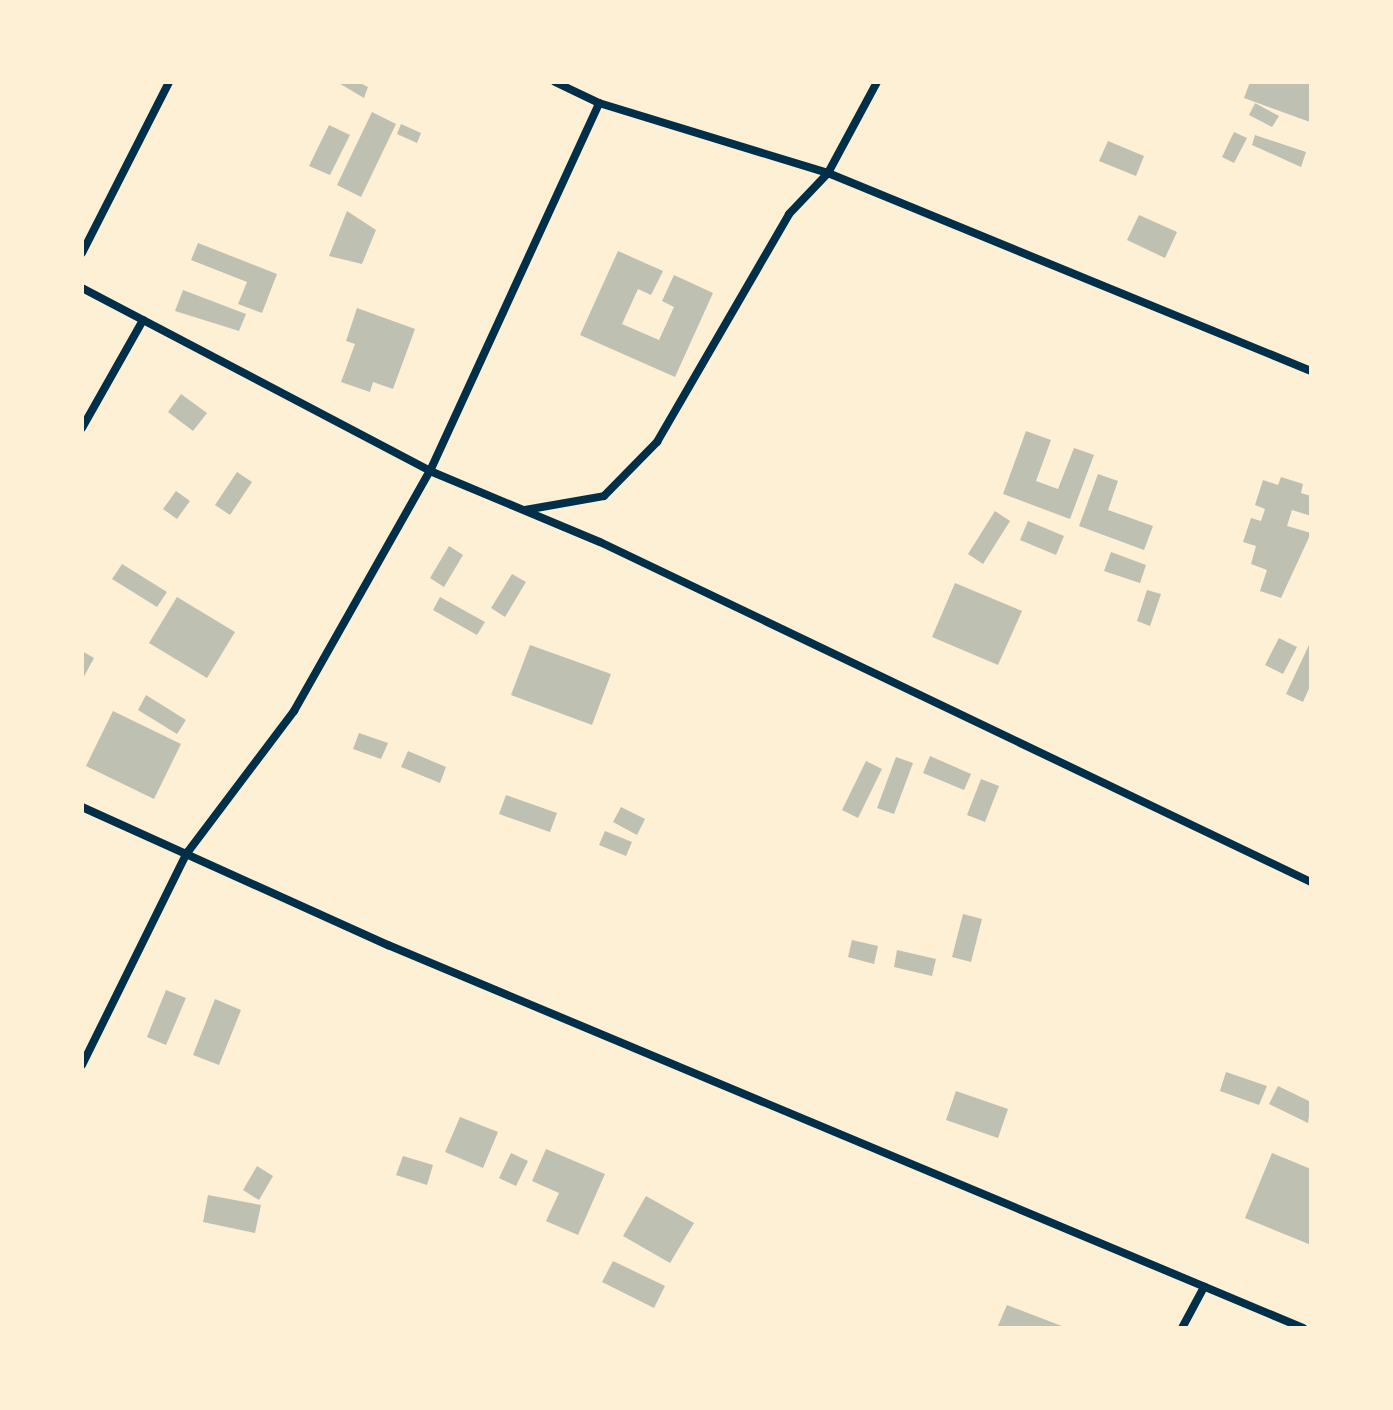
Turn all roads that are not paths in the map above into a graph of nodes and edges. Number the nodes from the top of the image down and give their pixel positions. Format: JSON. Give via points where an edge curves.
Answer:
{"nodes":[{"id":1,"x":169,"y":82,"type":"edge"},
{"id":2,"x":555,"y":82,"type":"edge"},
{"id":3,"x":877,"y":82,"type":"edge"},
{"id":4,"x":599,"y":103,"type":"junction"},
{"id":5,"x":828,"y":173,"type":"junction"},
{"id":6,"x":82,"y":253,"type":"edge"},
{"id":7,"x":82,"y":288,"type":"edge"},
{"id":8,"x":143,"y":320,"type":"junction"},
{"id":9,"x":1311,"y":371,"type":"edge"},
{"id":10,"x":82,"y":428,"type":"edge"},
{"id":11,"x":430,"y":471,"type":"junction"},
{"id":12,"x":524,"y":510,"type":"junction"},
{"id":13,"x":82,"y":807,"type":"edge"},
{"id":14,"x":187,"y":853,"type":"junction"},
{"id":15,"x":1311,"y":882,"type":"edge"},
{"id":16,"x":82,"y":1065,"type":"edge"},
{"id":17,"x":1204,"y":1287,"type":"junction"},
{"id":18,"x":1182,"y":1328,"type":"edge"},
{"id":19,"x":1303,"y":1328,"type":"edge"}],
"edges":[{"from":1,"to":6,"type":"street"},
{"from":2,"to":4,"type":"street"},
{"from":3,"to":5,"type":"street"},
{"from":4,"to":5,"type":"street"},
{"from":4,"to":11,"type":"street"},
{"from":5,"to":9,"type":"street"},
{"from":5,"to":12,"type":"street","via":[[789,214],[657,442],[604,496]]},
{"from":7,"to":8,"type":"street"},
{"from":8,"to":10,"type":"street"},
{"from":8,"to":11,"type":"street"},
{"from":11,"to":12,"type":"street"},
{"from":11,"to":14,"type":"street","via":[[294,711]]},
{"from":12,"to":15,"type":"street"},
{"from":13,"to":14,"type":"street"},
{"from":14,"to":16,"type":"street"},
{"from":14,"to":17,"type":"street","via":[[388,945]]},
{"from":17,"to":18,"type":"street"},
{"from":17,"to":19,"type":"street"}]}
